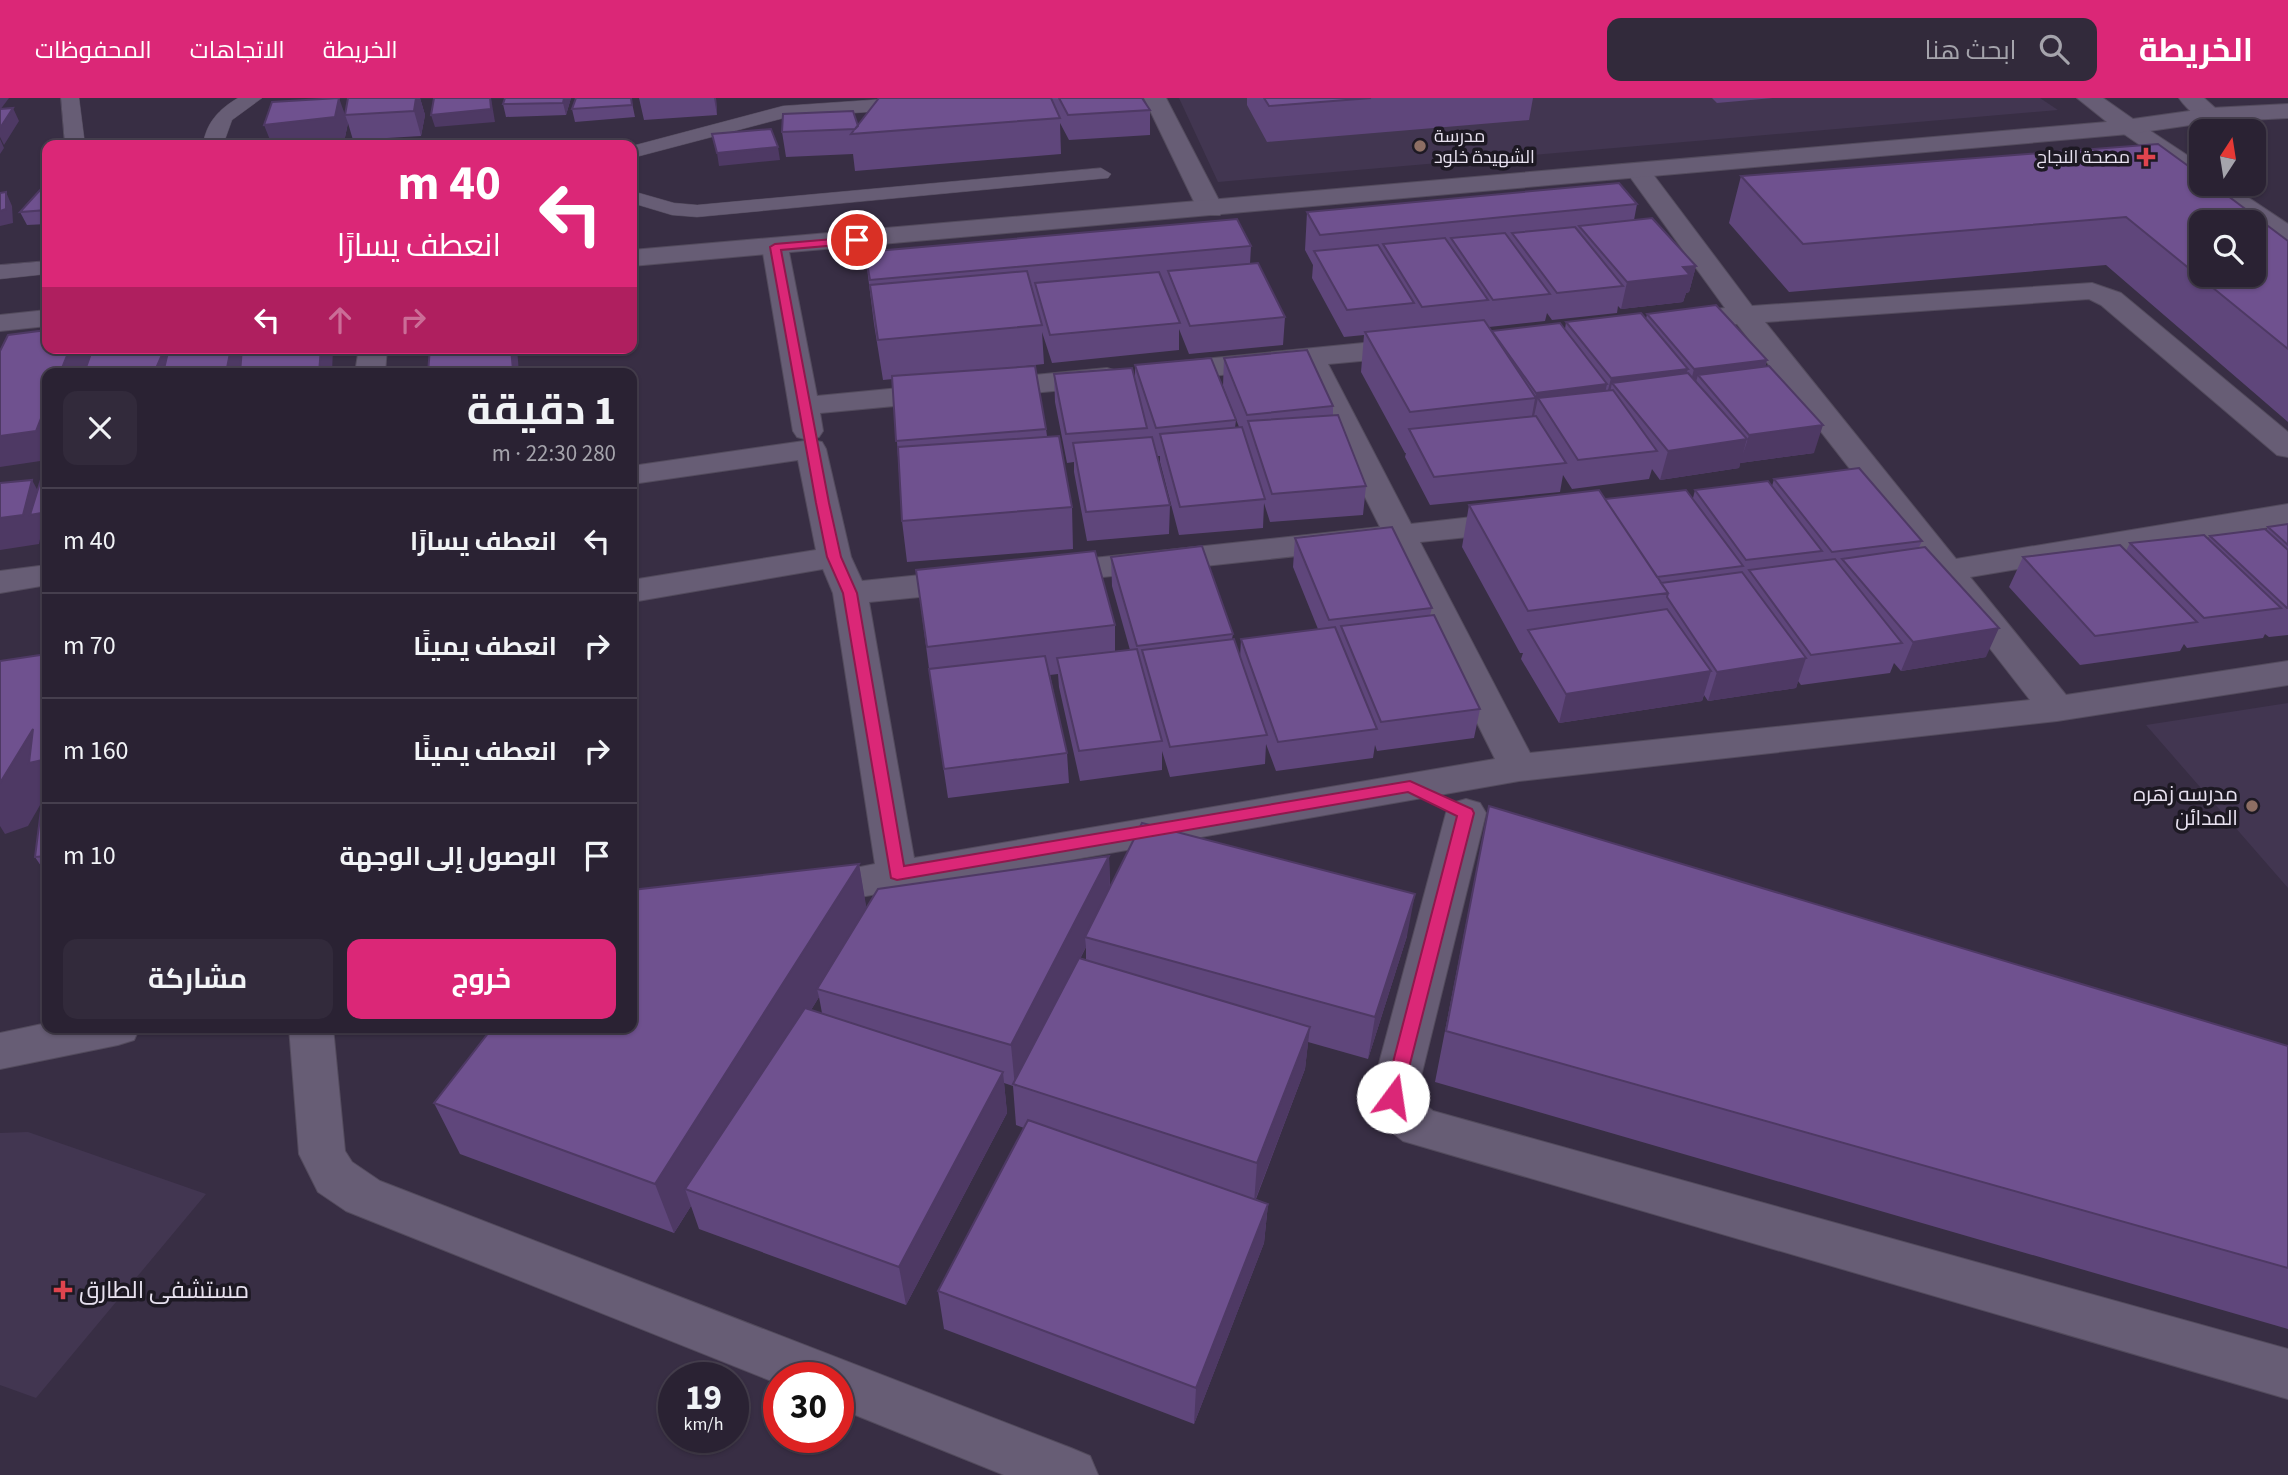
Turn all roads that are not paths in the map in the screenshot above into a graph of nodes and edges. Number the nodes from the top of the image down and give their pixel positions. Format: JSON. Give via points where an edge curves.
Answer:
{"nodes":[{"id":1,"x":70,"y":98,"type":"edge"},
{"id":2,"x":253,"y":98,"type":"edge"},
{"id":3,"x":979,"y":98,"type":"edge"},
{"id":4,"x":1155,"y":98,"type":"edge"},
{"id":5,"x":2088,"y":98,"type":"edge"},
{"id":6,"x":2190,"y":98,"type":"edge"},
{"id":7,"x":231,"y":104,"type":"edge"},
{"id":8,"x":783,"y":105,"type":"edge"},
{"id":9,"x":2288,"y":111,"type":"edge"},
{"id":10,"x":2211,"y":116,"type":"junction"},
{"id":11,"x":2129,"y":127,"type":"junction"},
{"id":12,"x":74,"y":140,"type":"edge"},
{"id":13,"x":213,"y":140,"type":"edge"},
{"id":14,"x":637,"y":150,"type":"edge"},
{"id":15,"x":2189,"y":168,"type":"edge"},
{"id":16,"x":1637,"y":170,"type":"junction"},
{"id":17,"x":1101,"y":174,"type":"dead end"},
{"id":18,"x":2225,"y":196,"type":"edge"},
{"id":19,"x":637,"y":199,"type":"edge"},
{"id":20,"x":1211,"y":210,"type":"junction"},
{"id":21,"x":775,"y":247,"type":"junction"},
{"id":22,"x":2284,"y":251,"type":"edge"},
{"id":23,"x":637,"y":258,"type":"edge"},
{"id":24,"x":42,"y":268,"type":"edge"},
{"id":25,"x":0,"y":272,"type":"edge"},
{"id":26,"x":2133,"y":284,"type":"dead end"},
{"id":27,"x":2092,"y":291,"type":"junction"},
{"id":28,"x":1743,"y":313,"type":"junction"},
{"id":29,"x":42,"y":319,"type":"edge"},
{"id":30,"x":0,"y":323,"type":"edge"},
{"id":31,"x":1648,"y":323,"type":"edge"},
{"id":32,"x":1446,"y":344,"type":"edge"},
{"id":33,"x":1310,"y":358,"type":"junction"},
{"id":34,"x":804,"y":406,"type":"junction"},
{"id":35,"x":2288,"y":448,"type":"edge"},
{"id":36,"x":811,"y":449,"type":"junction"},
{"id":37,"x":637,"y":474,"type":"edge"},
{"id":38,"x":2288,"y":514,"type":"edge"},
{"id":39,"x":1541,"y":519,"type":"edge"},
{"id":40,"x":1402,"y":536,"type":"junction"},
{"id":41,"x":834,"y":557,"type":"junction"},
{"id":42,"x":1944,"y":570,"type":"junction"},
{"id":43,"x":42,"y":576,"type":"edge"},
{"id":44,"x":0,"y":582,"type":"edge"},
{"id":45,"x":637,"y":590,"type":"edge"},
{"id":46,"x":850,"y":593,"type":"junction"},
{"id":47,"x":2288,"y":673,"type":"edge"},
{"id":48,"x":2057,"y":709,"type":"junction"},
{"id":49,"x":1519,"y":768,"type":"junction"},
{"id":50,"x":1410,"y":786,"type":"junction"},
{"id":51,"x":897,"y":874,"type":"junction"},
{"id":52,"x":778,"y":897,"type":"edge"},
{"id":53,"x":88,"y":1033,"type":"edge"},
{"id":54,"x":312,"y":1033,"type":"edge"},
{"id":55,"x":0,"y":1051,"type":"edge"},
{"id":56,"x":785,"y":1362,"type":"edge"},
{"id":57,"x":2288,"y":1374,"type":"edge"},
{"id":58,"x":854,"y":1389,"type":"edge"},
{"id":59,"x":1071,"y":1475,"type":"edge"}],
"edges":[{"from":1,"to":12,"type":"lane"},
{"from":2,"to":7,"type":"lane"},
{"from":3,"to":8,"type":"lane"},
{"from":4,"to":20,"type":"street"},
{"from":5,"to":11,"type":"street"},
{"from":6,"to":10,"type":"street"},
{"from":7,"to":13,"type":"lane"},
{"from":8,"to":14,"type":"lane"},
{"from":9,"to":10,"type":"street"},
{"from":10,"to":11,"type":"street"},
{"from":11,"to":15,"type":"street"},
{"from":11,"to":16,"type":"street"},
{"from":16,"to":20,"type":"street"},
{"from":16,"to":28,"type":"street"},
{"from":17,"to":19,"type":"lane","via":[[697,211]]},
{"from":18,"to":22,"type":"street"},
{"from":20,"to":21,"type":"street"},
{"from":21,"to":23,"type":"street"},
{"from":21,"to":34,"type":"street"},
{"from":24,"to":25,"type":"lane"},
{"from":26,"to":27,"type":"street"},
{"from":27,"to":28,"type":"street"},
{"from":27,"to":35,"type":"street","via":[[2111,299]]},
{"from":28,"to":31,"type":"street"},
{"from":28,"to":42,"type":"street","via":[[1859,481]]},
{"from":29,"to":30,"type":"street"},
{"from":32,"to":33,"type":"street"},
{"from":33,"to":34,"type":"street"},
{"from":33,"to":40,"type":"street"},
{"from":34,"to":36,"type":"street"},
{"from":36,"to":37,"type":"street"},
{"from":36,"to":41,"type":"street"},
{"from":38,"to":42,"type":"street"},
{"from":39,"to":40,"type":"street"},
{"from":40,"to":46,"type":"street"},
{"from":40,"to":49,"type":"street"},
{"from":41,"to":45,"type":"street"},
{"from":41,"to":46,"type":"street"},
{"from":42,"to":48,"type":"street"},
{"from":43,"to":44,"type":"street"},
{"from":46,"to":51,"type":"street"},
{"from":47,"to":48,"type":"street"},
{"from":48,"to":49,"type":"street"},
{"from":49,"to":50,"type":"street"},
{"from":50,"to":51,"type":"street"},
{"from":50,"to":57,"type":"street","via":[[1486,820],[1393,1097],[1400,1112],[1419,1127]]},
{"from":51,"to":52,"type":"street"},
{"from":53,"to":55,"type":"street"},
{"from":54,"to":56,"type":"street","via":[[322,1154],[335,1177],[363,1196]]},
{"from":58,"to":59,"type":"street"}]}
